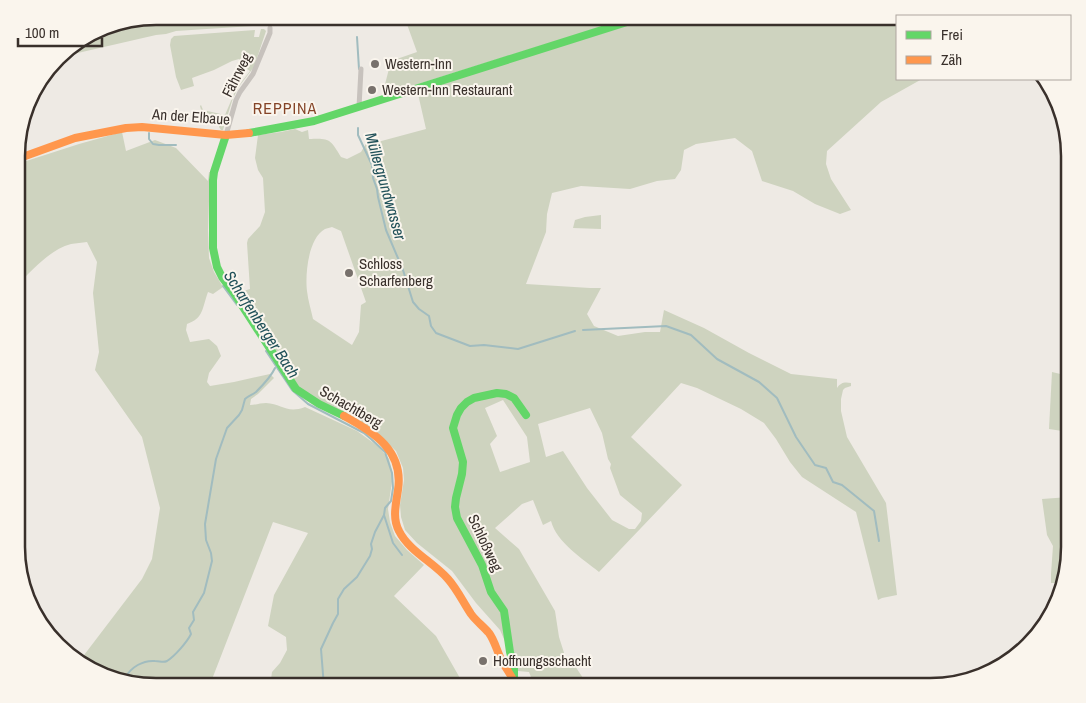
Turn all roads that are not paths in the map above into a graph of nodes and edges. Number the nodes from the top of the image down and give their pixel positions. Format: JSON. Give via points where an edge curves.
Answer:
{"nodes":[{"id":1,"x":618,"y":25,"type":"edge"},
{"id":2,"x":270,"y":28,"type":"dead end"},
{"id":3,"x":361,"y":69,"type":"dead end"},
{"id":4,"x":359,"y":107,"type":"junction"},
{"id":5,"x":223,"y":135,"type":"junction"},
{"id":6,"x":25,"y":157,"type":"edge"},
{"id":7,"x":526,"y":415,"type":"dead end"},
{"id":8,"x":512,"y":678,"type":"edge"},
{"id":9,"x":515,"y":678,"type":"edge"}],
"edges":[{"from":1,"to":4,"type":"street","name":"An der Elbaue"},
{"from":2,"to":5,"type":"street","name":"Fährweg","via":[[253,74],[236,100]]},
{"from":3,"to":4,"type":"street"},
{"from":4,"to":5,"type":"street","name":"An der Elbaue","via":[[290,126]]},
{"from":5,"to":6,"type":"street","name":"An der Elbaue","via":[[126,128],[76,138]]},
{"from":5,"to":8,"type":"street","name":"Schachtberg","via":[[213,180],[213,248],[219,272],[292,385],[320,406],[369,431],[388,448],[399,476],[394,508],[397,528],[406,542],[448,580],[490,634]]},
{"from":7,"to":9,"type":"street","name":"Schloßweg","via":[[514,398],[506,394],[492,394],[467,402],[457,415],[453,428],[462,462],[455,507],[457,518],[482,565],[491,592],[504,611]]}]}
